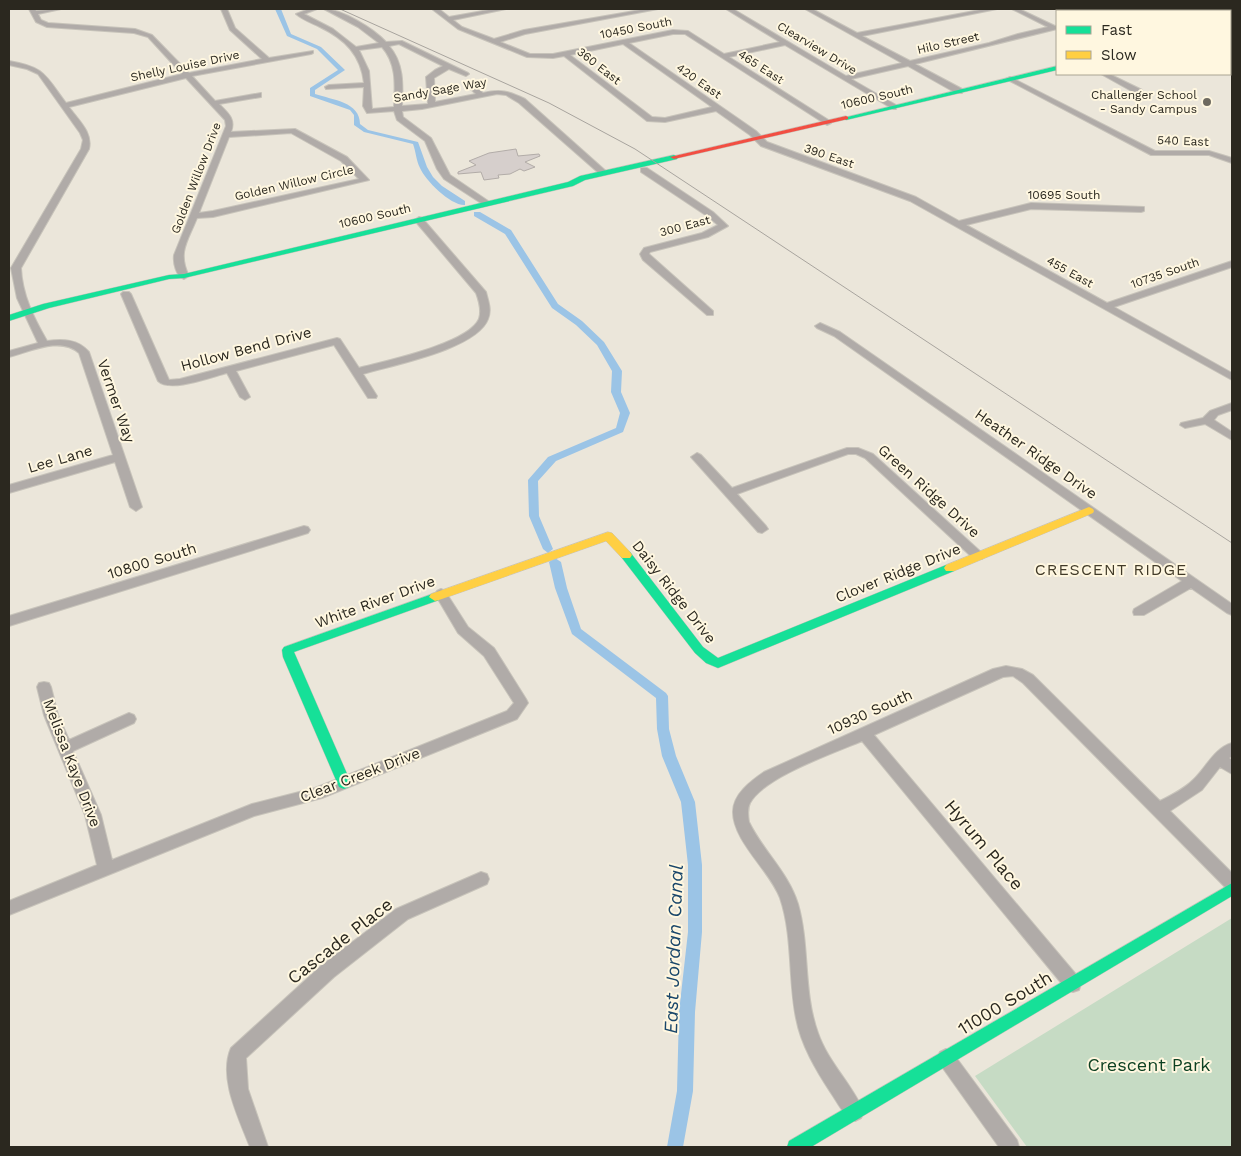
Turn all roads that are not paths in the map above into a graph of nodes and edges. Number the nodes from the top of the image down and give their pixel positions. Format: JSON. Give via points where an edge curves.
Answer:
{"nodes":[{"id":1,"x":58,"y":9,"type":"edge"},
{"id":2,"x":224,"y":9,"type":"edge"},
{"id":3,"x":314,"y":9,"type":"edge"},
{"id":4,"x":327,"y":9,"type":"edge"},
{"id":5,"x":435,"y":9,"type":"edge"},
{"id":6,"x":503,"y":9,"type":"edge"},
{"id":7,"x":655,"y":9,"type":"edge"},
{"id":8,"x":729,"y":9,"type":"edge"},
{"id":9,"x":994,"y":9,"type":"edge"},
{"id":10,"x":1015,"y":9,"type":"edge"},
{"id":11,"x":1139,"y":9,"type":"edge"},
{"id":12,"x":811,"y":10,"type":"edge"},
{"id":13,"x":825,"y":10,"type":"edge"},
{"id":14,"x":1143,"y":10,"type":"edge"},
{"id":15,"x":33,"y":11,"type":"edge"},
{"id":16,"x":447,"y":19,"type":"junction"},
{"id":17,"x":1056,"y":28,"type":"edge"},
{"id":18,"x":683,"y":31,"type":"joint"},
{"id":19,"x":856,"y":34,"type":"junction"},
{"id":20,"x":492,"y":42,"type":"junction"},
{"id":21,"x":624,"y":42,"type":"junction"},
{"id":22,"x":787,"y":43,"type":"junction"},
{"id":23,"x":383,"y":44,"type":"junction"},
{"id":24,"x":354,"y":49,"type":"junction"},
{"id":25,"x":311,"y":52,"type":"dead end"},
{"id":26,"x":564,"y":53,"type":"junction"},
{"id":27,"x":724,"y":56,"type":"junction"},
{"id":28,"x":267,"y":60,"type":"junction"},
{"id":29,"x":9,"y":63,"type":"edge"},
{"id":30,"x":908,"y":64,"type":"junction"},
{"id":31,"x":449,"y":66,"type":"junction"},
{"id":32,"x":1056,"y":68,"type":"edge"},
{"id":33,"x":466,"y":74,"type":"dead end"},
{"id":34,"x":188,"y":75,"type":"junction"},
{"id":35,"x":1106,"y":75,"type":"edge"},
{"id":36,"x":845,"y":78,"type":"junction"},
{"id":37,"x":1010,"y":79,"type":"junction"},
{"id":38,"x":468,"y":83,"type":"dead end"},
{"id":39,"x":368,"y":85,"type":"junction"},
{"id":40,"x":329,"y":87,"type":"dead end"},
{"id":41,"x":958,"y":91,"type":"junction"},
{"id":42,"x":258,"y":94,"type":"dead end"},
{"id":43,"x":480,"y":94,"type":"junction"},
{"id":44,"x":1139,"y":94,"type":"dead end"},
{"id":45,"x":214,"y":103,"type":"junction"},
{"id":46,"x":432,"y":105,"type":"junction"},
{"id":47,"x":64,"y":106,"type":"junction"},
{"id":48,"x":893,"y":107,"type":"junction"},
{"id":49,"x":718,"y":108,"type":"junction"},
{"id":50,"x":398,"y":109,"type":"junction"},
{"id":51,"x":826,"y":123,"type":"junction"},
{"id":52,"x":226,"y":135,"type":"junction"},
{"id":53,"x":759,"y":139,"type":"junction"},
{"id":54,"x":703,"y":152,"type":"junction"},
{"id":55,"x":1232,"y":161,"type":"edge"},
{"id":56,"x":644,"y":170,"type":"junction"},
{"id":57,"x":604,"y":173,"type":"junction"},
{"id":58,"x":572,"y":183,"type":"junction"},
{"id":59,"x":894,"y":190,"type":"joint"},
{"id":60,"x":487,"y":203,"type":"junction"},
{"id":61,"x":1141,"y":209,"type":"dead end"},
{"id":62,"x":193,"y":216,"type":"junction"},
{"id":63,"x":419,"y":220,"type":"junction"},
{"id":64,"x":959,"y":224,"type":"junction"},
{"id":65,"x":1232,"y":264,"type":"edge"},
{"id":66,"x":184,"y":276,"type":"junction"},
{"id":67,"x":126,"y":294,"type":"junction"},
{"id":68,"x":1106,"y":307,"type":"junction"},
{"id":69,"x":710,"y":312,"type":"dead end"},
{"id":70,"x":28,"y":313,"type":"junction"},
{"id":71,"x":9,"y":318,"type":"edge"},
{"id":72,"x":820,"y":326,"type":"dead end"},
{"id":73,"x":44,"y":345,"type":"junction"},
{"id":74,"x":9,"y":354,"type":"edge"},
{"id":75,"x":230,"y":369,"type":"junction"},
{"id":76,"x":357,"y":372,"type":"junction"},
{"id":77,"x":1232,"y":377,"type":"edge"},
{"id":78,"x":372,"y":396,"type":"dead end"},
{"id":79,"x":244,"y":397,"type":"dead end"},
{"id":80,"x":1232,"y":406,"type":"edge"},
{"id":81,"x":1208,"y":420,"type":"junction"},
{"id":82,"x":1184,"y":425,"type":"dead end"},
{"id":83,"x":1232,"y":437,"type":"edge"},
{"id":84,"x":120,"y":457,"type":"junction"},
{"id":85,"x":697,"y":457,"type":"dead end"},
{"id":86,"x":9,"y":489,"type":"edge"},
{"id":87,"x":730,"y":493,"type":"junction"},
{"id":88,"x":136,"y":506,"type":"dead end"},
{"id":89,"x":1089,"y":510,"type":"junction"},
{"id":90,"x":762,"y":529,"type":"dead end"},
{"id":91,"x":304,"y":530,"type":"dead end"},
{"id":92,"x":608,"y":536,"type":"joint"},
{"id":93,"x":978,"y":556,"type":"junction"},
{"id":94,"x":1191,"y":582,"type":"junction"},
{"id":95,"x":441,"y":594,"type":"junction"},
{"id":96,"x":1232,"y":610,"type":"edge"},
{"id":97,"x":1139,"y":612,"type":"dead end"},
{"id":98,"x":9,"y":621,"type":"edge"},
{"id":99,"x":718,"y":663,"type":"joint"},
{"id":100,"x":44,"y":687,"type":"dead end"},
{"id":101,"x":129,"y":719,"type":"dead end"},
{"id":102,"x":864,"y":733,"type":"junction"},
{"id":103,"x":65,"y":748,"type":"junction"},
{"id":104,"x":1232,"y":749,"type":"edge"},
{"id":105,"x":1218,"y":758,"type":"junction"},
{"id":106,"x":1232,"y":768,"type":"edge"},
{"id":107,"x":344,"y":783,"type":"junction"},
{"id":108,"x":1159,"y":809,"type":"junction"},
{"id":109,"x":106,"y":869,"type":"junction"},
{"id":110,"x":481,"y":878,"type":"dead end"},
{"id":111,"x":1232,"y":883,"type":"edge"},
{"id":112,"x":1232,"y":889,"type":"edge"},
{"id":113,"x":9,"y":908,"type":"edge"},
{"id":114,"x":1072,"y":984,"type":"junction"},
{"id":115,"x":946,"y":1058,"type":"junction"},
{"id":116,"x":855,"y":1112,"type":"junction"},
{"id":117,"x":259,"y":1147,"type":"edge"},
{"id":118,"x":794,"y":1147,"type":"edge"},
{"id":119,"x":1010,"y":1147,"type":"edge"}],
"edges":[{"from":1,"to":15,"type":"street"},
{"from":2,"to":28,"type":"street","via":[[232,29]]},
{"from":3,"to":24,"type":"street","via":[[299,14],[332,31]]},
{"from":4,"to":23,"type":"street","via":[[357,24]]},
{"from":5,"to":16,"type":"street","name":"360 East"},
{"from":6,"to":16,"type":"street"},
{"from":7,"to":20,"type":"street","via":[[531,31]]},
{"from":8,"to":22,"type":"street","name":"Clearview Drive"},
{"from":9,"to":19,"type":"street"},
{"from":10,"to":17,"type":"street"},
{"from":11,"to":14,"type":"main road"},
{"from":12,"to":13,"type":"street"},
{"from":12,"to":19,"type":"street"},
{"from":15,"to":34,"type":"street","name":"Golden Willow Drive","via":[[38,21],[47,25],[147,34]]},
{"from":16,"to":20,"type":"street","name":"360 East"},
{"from":17,"to":30,"type":"street","name":"Hilo Street"},
{"from":18,"to":21,"type":"street","name":"10450 South"},
{"from":18,"to":27,"type":"street","name":"465 East"},
{"from":19,"to":30,"type":"street"},
{"from":20,"to":26,"type":"street","name":"360 East","via":[[529,56]]},
{"from":21,"to":26,"type":"street","name":"10450 South"},
{"from":21,"to":49,"type":"street","name":"420 East"},
{"from":22,"to":27,"type":"street"},
{"from":22,"to":36,"type":"street","name":"Clearview Drive"},
{"from":23,"to":24,"type":"street"},
{"from":23,"to":31,"type":"street","via":[[402,42],[407,48]]},
{"from":23,"to":50,"type":"street","via":[[392,55],[398,72]]},
{"from":24,"to":39,"type":"street","via":[[364,64]]},
{"from":25,"to":28,"type":"street","name":"Shelly Louise Drive"},
{"from":26,"to":49,"type":"street","name":"360 East","via":[[647,118],[665,120]]},
{"from":27,"to":51,"type":"street","name":"465 East"},
{"from":28,"to":34,"type":"street","name":"Shelly Louise Drive"},
{"from":29,"to":47,"type":"street","via":[[37,70]]},
{"from":30,"to":36,"type":"street","name":"Hilo Street"},
{"from":30,"to":41,"type":"street"},
{"from":31,"to":33,"type":"street"},
{"from":31,"to":46,"type":"street","via":[[430,77]]},
{"from":32,"to":37,"type":"main road","name":"10600 South"},
{"from":34,"to":45,"type":"street","name":"Golden Willow Drive"},
{"from":34,"to":47,"type":"street","name":"Shelly Louise Drive"},
{"from":35,"to":44,"type":"street","via":[[1134,88]]},
{"from":36,"to":48,"type":"street","name":"Clearview Drive"},
{"from":37,"to":41,"type":"main road","name":"10600 South"},
{"from":37,"to":55,"type":"street","name":"540 East","via":[[1154,153],[1209,153]]},
{"from":38,"to":43,"type":"street"},
{"from":39,"to":40,"type":"street"},
{"from":39,"to":50,"type":"street","name":"Sandy Sage Way","via":[[367,106],[370,111]]},
{"from":41,"to":48,"type":"main road","name":"10600 South"},
{"from":42,"to":45,"type":"street"},
{"from":43,"to":46,"type":"street","name":"Sandy Sage Way"},
{"from":43,"to":57,"type":"street","name":"Sandy Sage Way","via":[[503,92],[519,99]]},
{"from":45,"to":52,"type":"street","name":"Golden Willow Drive","via":[[230,121]]},
{"from":46,"to":50,"type":"street","name":"Sandy Sage Way"},
{"from":47,"to":70,"type":"street","via":[[84,132],[87,143],[17,264],[16,277]]},
{"from":48,"to":51,"type":"main road","name":"10600 South"},
{"from":49,"to":53,"type":"street","name":"420 East"},
{"from":50,"to":60,"type":"street","via":[[402,120],[430,143],[447,177]]},
{"from":51,"to":53,"type":"main road","name":"10600 South"},
{"from":52,"to":62,"type":"street","name":"Golden Willow Drive"},
{"from":52,"to":62,"type":"street","name":"Golden Willow Circle","via":[[292,131],[344,159],[365,180]]},
{"from":53,"to":54,"type":"main road","name":"10600 South"},
{"from":53,"to":59,"type":"street","name":"390 East","via":[[768,146]]},
{"from":54,"to":56,"type":"main road","name":"10600 South","via":[[698,157]]},
{"from":54,"to":57,"type":"main road","name":"10600 South"},
{"from":56,"to":58,"type":"main road","name":"10600 South","via":[[589,183]]},
{"from":56,"to":69,"type":"street","name":"300 East","via":[[724,226],[705,235],[647,250],[644,254]]},
{"from":57,"to":58,"type":"main road","name":"10600 South"},
{"from":58,"to":60,"type":"main road","name":"10600 South"},
{"from":59,"to":64,"type":"street","name":"455 East"},
{"from":60,"to":63,"type":"main road","name":"10600 South"},
{"from":61,"to":64,"type":"street","name":"10695 South","via":[[1037,205]]},
{"from":62,"to":66,"type":"street","name":"Golden Willow Drive","via":[[178,255]]},
{"from":63,"to":66,"type":"main road","name":"10600 South"},
{"from":63,"to":76,"type":"street","via":[[480,292],[485,305],[482,320],[472,333],[456,344]]},
{"from":64,"to":68,"type":"street","name":"455 East"},
{"from":65,"to":68,"type":"street","name":"10735 South"},
{"from":66,"to":67,"type":"main road","name":"10600 South","via":[[172,283]]},
{"from":66,"to":70,"type":"main road","name":"10600 South","via":[[76,298]]},
{"from":67,"to":70,"type":"main road","name":"10600 South","via":[[48,312]]},
{"from":67,"to":75,"type":"street","name":"Hollow Bend Drive","via":[[163,381],[174,383]]},
{"from":68,"to":77,"type":"street","name":"455 East"},
{"from":70,"to":71,"type":"main road","name":"10600 South"},
{"from":70,"to":73,"type":"street"},
{"from":72,"to":89,"type":"street","name":"Heather Ridge Drive","via":[[837,334]]},
{"from":73,"to":74,"type":"street","name":"Vermer Way"},
{"from":73,"to":84,"type":"street","name":"Vermer Way","via":[[66,342],[75,344],[84,352]]},
{"from":75,"to":76,"type":"street","name":"Hollow Bend Drive","via":[[336,341]]},
{"from":75,"to":79,"type":"street"},
{"from":76,"to":78,"type":"street","name":"Hollow Bend Drive"},
{"from":80,"to":81,"type":"street","via":[[1214,413]]},
{"from":81,"to":82,"type":"street"},
{"from":81,"to":83,"type":"street"},
{"from":84,"to":86,"type":"street","name":"Lee Lane"},
{"from":84,"to":88,"type":"street","name":"Vermer Way"},
{"from":85,"to":87,"type":"street"},
{"from":87,"to":90,"type":"street"},
{"from":87,"to":93,"type":"street","name":"Green Ridge Drive","via":[[847,451],[858,450],[869,456]]},
{"from":89,"to":93,"type":"main road","name":"Clover Ridge Drive"},
{"from":89,"to":94,"type":"street","name":"Heather Ridge Drive"},
{"from":91,"to":98,"type":"street","name":"10800 South"},
{"from":92,"to":95,"type":"main road","name":"White River Drive"},
{"from":92,"to":99,"type":"main road","name":"Daisy Ridge Drive","via":[[698,650]]},
{"from":93,"to":99,"type":"main road","name":"Clover Ridge Drive"},
{"from":94,"to":96,"type":"street","name":"Heather Ridge Drive"},
{"from":94,"to":97,"type":"street"},
{"from":95,"to":107,"type":"main road","name":"White River Drive","via":[[288,650]]},
{"from":95,"to":107,"type":"street","name":"Clear Creek Drive","via":[[463,630],[494,659],[521,703],[520,707],[508,717]]},
{"from":100,"to":103,"type":"street","name":"Melissa Kaye Drive"},
{"from":101,"to":103,"type":"street"},
{"from":102,"to":108,"type":"street","name":"10930 South","via":[[1002,671],[1015,671],[1028,679]]},
{"from":102,"to":114,"type":"street","name":"Hyrum Place"},
{"from":102,"to":116,"type":"street","name":"10930 South","via":[[769,776],[745,798],[739,810],[743,825],[783,885],[792,911],[810,1038]]},
{"from":103,"to":109,"type":"street","name":"Melissa Kaye Drive","via":[[93,815]]},
{"from":104,"to":105,"type":"street"},
{"from":105,"to":106,"type":"street"},
{"from":105,"to":108,"type":"street","via":[[1198,786]]},
{"from":107,"to":109,"type":"street","name":"Clear Creek Drive","via":[[306,798],[262,807]]},
{"from":108,"to":111,"type":"street"},
{"from":109,"to":113,"type":"street","name":"Clear Creek Drive"},
{"from":110,"to":117,"type":"street","name":"Cascade Place","via":[[402,914],[328,971],[237,1054],[238,1078]]},
{"from":112,"to":114,"type":"main road","name":"11000 South"},
{"from":114,"to":115,"type":"main road","name":"11000 South"},
{"from":115,"to":116,"type":"main road","name":"11000 South"},
{"from":115,"to":119,"type":"street"},
{"from":116,"to":118,"type":"main road","name":"11000 South"}]}
